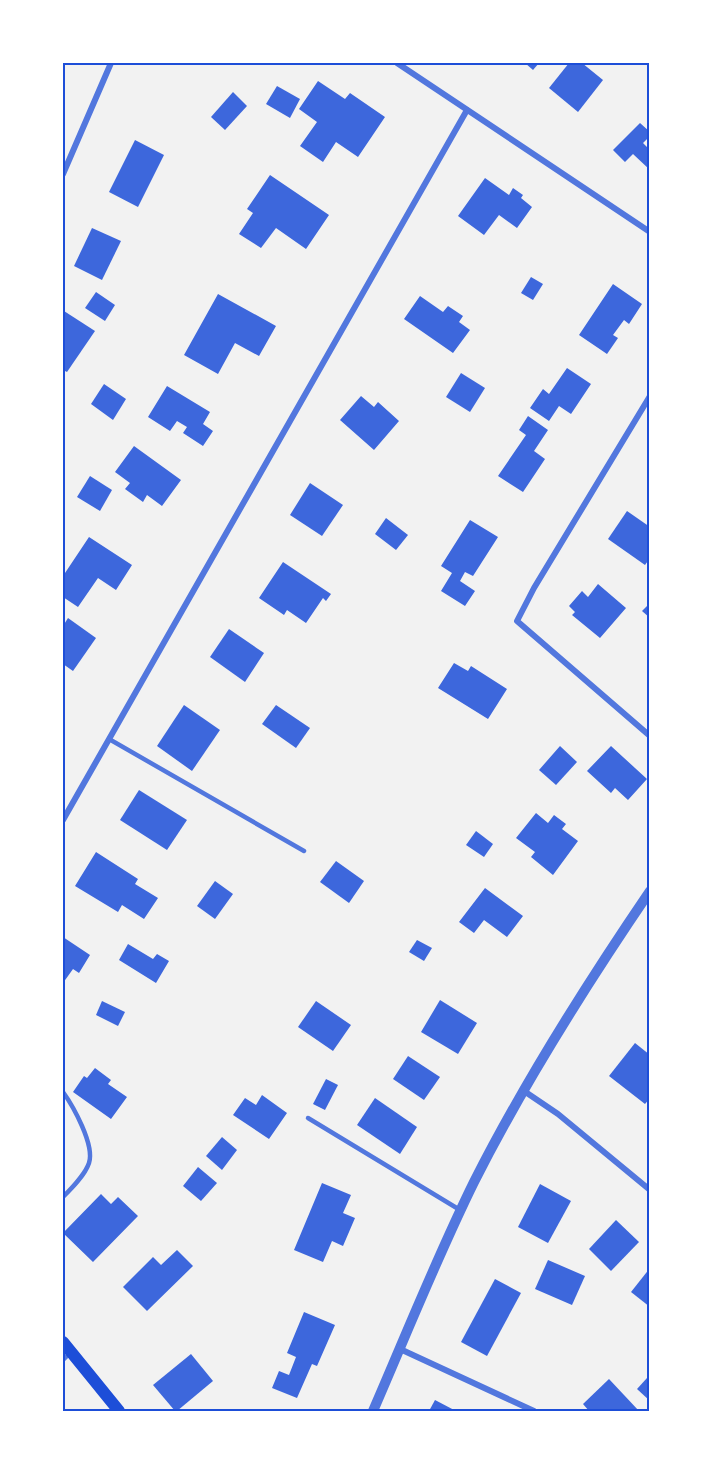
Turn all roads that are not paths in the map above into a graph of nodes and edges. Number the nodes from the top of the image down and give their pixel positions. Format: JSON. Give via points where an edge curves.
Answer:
{"nodes":[{"id":1,"x":111,"y":63,"type":"edge"},
{"id":2,"x":397,"y":63,"type":"edge"},
{"id":3,"x":467,"y":110,"type":"junction"},
{"id":4,"x":63,"y":174,"type":"edge"},
{"id":5,"x":650,"y":232,"type":"edge"},
{"id":6,"x":650,"y":396,"type":"edge"},
{"id":7,"x":650,"y":736,"type":"edge"},
{"id":8,"x":109,"y":739,"type":"junction"},
{"id":9,"x":63,"y":820,"type":"edge"},
{"id":10,"x":304,"y":851,"type":"dead end"},
{"id":11,"x":650,"y":891,"type":"edge"},
{"id":12,"x":524,"y":1091,"type":"junction"},
{"id":13,"x":63,"y":1092,"type":"edge"},
{"id":14,"x":308,"y":1118,"type":"dead end"},
{"id":15,"x":650,"y":1190,"type":"edge"},
{"id":16,"x":63,"y":1197,"type":"edge"},
{"id":17,"x":460,"y":1210,"type":"junction"},
{"id":18,"x":400,"y":1349,"type":"junction"},
{"id":19,"x":66,"y":1352,"type":"edge"},
{"id":20,"x":119,"y":1411,"type":"edge"},
{"id":21,"x":373,"y":1411,"type":"edge"},
{"id":22,"x":534,"y":1411,"type":"edge"}],
"edges":[{"from":1,"to":4,"type":"street"},
{"from":2,"to":3,"type":"street"},
{"from":3,"to":5,"type":"street"},
{"from":3,"to":8,"type":"street"},
{"from":6,"to":7,"type":"street","via":[[517,621]]},
{"from":8,"to":9,"type":"street"},
{"from":8,"to":10,"type":"lane"},
{"from":11,"to":12,"type":"street"},
{"from":12,"to":15,"type":"street"},
{"from":12,"to":17,"type":"street"},
{"from":13,"to":16,"type":"lane","via":[[89,1140],[90,1162]]},
{"from":14,"to":17,"type":"lane"},
{"from":17,"to":18,"type":"street"},
{"from":18,"to":21,"type":"street"},
{"from":18,"to":22,"type":"street"},
{"from":19,"to":20,"type":"main road"}]}
